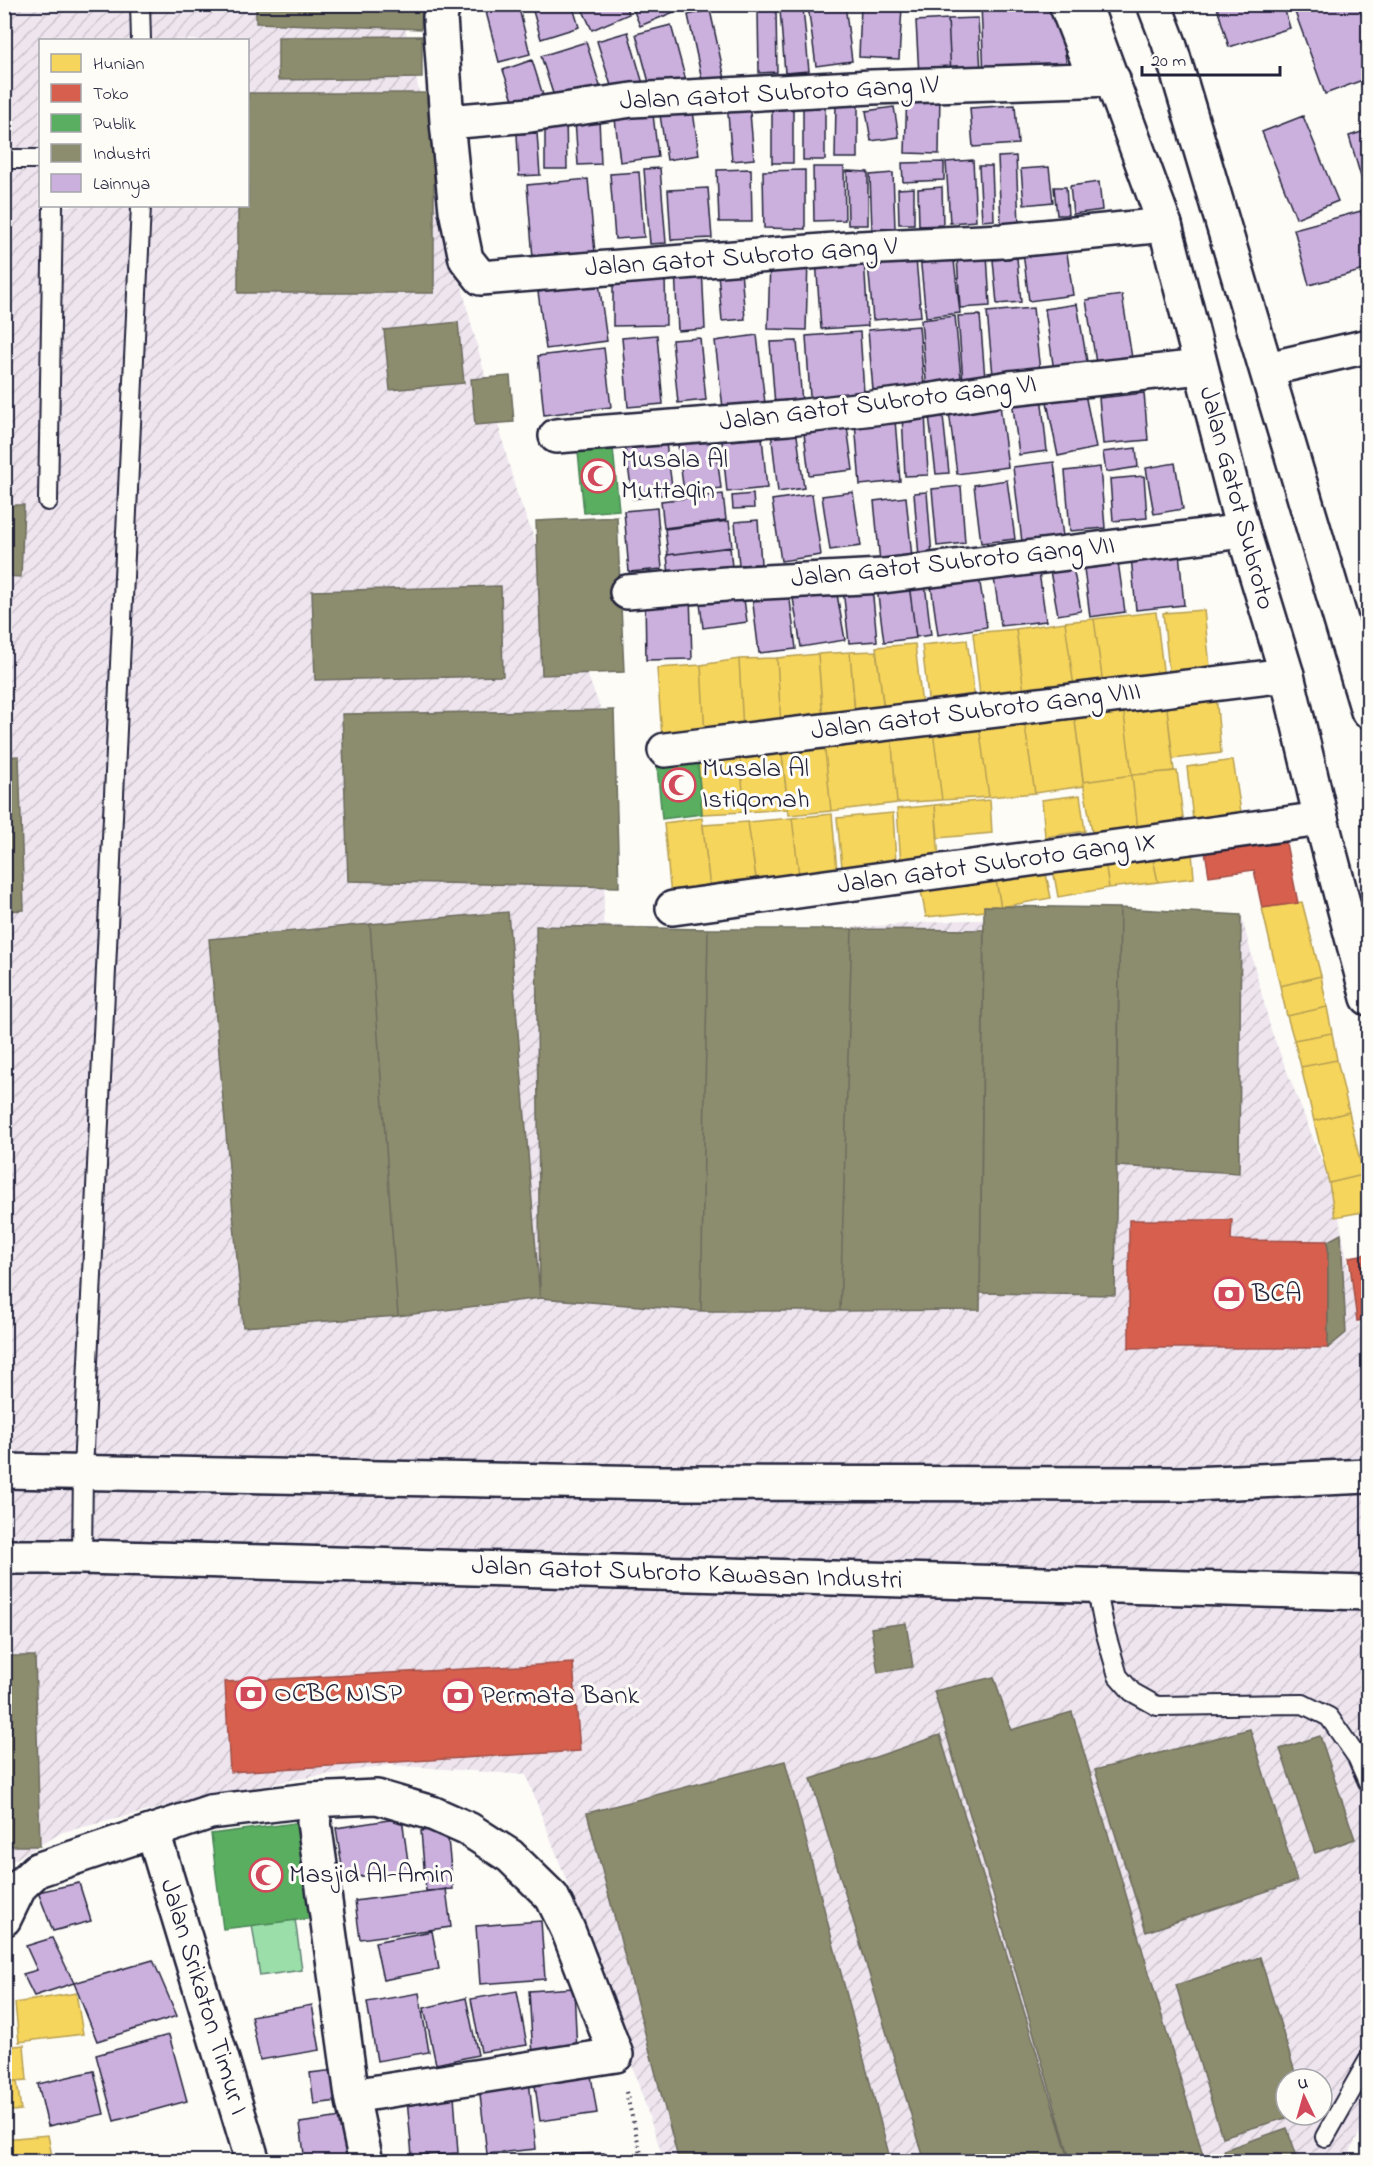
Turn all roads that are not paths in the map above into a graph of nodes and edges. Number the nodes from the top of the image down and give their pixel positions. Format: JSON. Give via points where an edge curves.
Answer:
{"nodes":[{"id":1,"x":140,"y":4,"type":"edge"},
{"id":2,"x":444,"y":4,"type":"edge"},
{"id":3,"x":1066,"y":4,"type":"edge"},
{"id":4,"x":1084,"y":4,"type":"edge"},
{"id":5,"x":1154,"y":4,"type":"edge"},
{"id":6,"x":141,"y":39,"type":"edge"},
{"id":7,"x":1104,"y":79,"type":"junction"},
{"id":8,"x":447,"y":122,"type":"junction"},
{"id":9,"x":4,"y":159,"type":"edge"},
{"id":10,"x":39,"y":159,"type":"edge"},
{"id":11,"x":53,"y":207,"type":"edge"},
{"id":12,"x":141,"y":207,"type":"edge"},
{"id":13,"x":1165,"y":225,"type":"junction"},
{"id":14,"x":1368,"y":346,"type":"edge"},
{"id":15,"x":1200,"y":367,"type":"junction"},
{"id":16,"x":1267,"y":369,"type":"junction"},
{"id":17,"x":556,"y":436,"type":"dead end"},
{"id":18,"x":48,"y":501,"type":"dead end"},
{"id":19,"x":1243,"y":531,"type":"junction"},
{"id":20,"x":627,"y":592,"type":"dead end"},
{"id":21,"x":1287,"y":675,"type":"junction"},
{"id":22,"x":1368,"y":711,"type":"edge"},
{"id":23,"x":665,"y":750,"type":"dead end"},
{"id":24,"x":1320,"y":819,"type":"junction"},
{"id":25,"x":673,"y":908,"type":"dead end"},
{"id":26,"x":1368,"y":998,"type":"edge"},
{"id":27,"x":4,"y":1471,"type":"edge"},
{"id":28,"x":83,"y":1471,"type":"junction"},
{"id":29,"x":1368,"y":1476,"type":"edge"},
{"id":30,"x":4,"y":1557,"type":"edge"},
{"id":31,"x":82,"y":1557,"type":"junction"},
{"id":32,"x":1096,"y":1586,"type":"junction"},
{"id":33,"x":1368,"y":1593,"type":"edge"},
{"id":34,"x":1368,"y":1782,"type":"edge"},
{"id":35,"x":314,"y":1822,"type":"dead end"},
{"id":36,"x":153,"y":1832,"type":"junction"},
{"id":37,"x":4,"y":1919,"type":"edge"},
{"id":38,"x":1368,"y":2061,"type":"edge"},
{"id":39,"x":352,"y":2096,"type":"junction"},
{"id":40,"x":1325,"y":2137,"type":"dead end"},
{"id":41,"x":253,"y":2162,"type":"edge"},
{"id":42,"x":366,"y":2162,"type":"edge"}],
"edges":[{"from":1,"to":6,"type":"lane"},
{"from":2,"to":8,"type":"street","via":[[440,17]]},
{"from":3,"to":7,"type":"street"},
{"from":4,"to":7,"type":"street","name":"Jalan Gatot Subroto"},
{"from":5,"to":16,"type":"street"},
{"from":7,"to":8,"type":"street","name":"Jalan Gatot Subroto Gang IV","via":[[643,99]]},
{"from":7,"to":13,"type":"street","name":"Jalan Gatot Subroto"},
{"from":8,"to":13,"type":"street","name":"Jalan Gatot Subroto Gang V","via":[[456,210],[466,259],[481,278],[1002,241]]},
{"from":9,"to":10,"type":"lane"},
{"from":11,"to":18,"type":"lane"},
{"from":12,"to":28,"type":"lane"},
{"from":13,"to":15,"type":"street","name":"Jalan Gatot Subroto"},
{"from":14,"to":16,"type":"street"},
{"from":15,"to":17,"type":"street","name":"Jalan Gatot Subroto Gang VI","via":[[788,418]]},
{"from":15,"to":19,"type":"street","name":"Jalan Gatot Subroto"},
{"from":16,"to":22,"type":"street"},
{"from":19,"to":20,"type":"street","name":"Jalan Gatot Subroto Gang VII","via":[[883,576]]},
{"from":19,"to":21,"type":"street","name":"Jalan Gatot Subroto"},
{"from":21,"to":23,"type":"street","name":"Jalan Gatot Subroto Gang VIII"},
{"from":21,"to":24,"type":"street","name":"Jalan Gatot Subroto"},
{"from":24,"to":25,"type":"street","name":"Jalan Gatot Subroto Gang IX"},
{"from":24,"to":26,"type":"street","name":"Jalan Gatot Subroto"},
{"from":27,"to":28,"type":"street"},
{"from":28,"to":29,"type":"street","via":[[660,1483],[1192,1484]]},
{"from":28,"to":31,"type":"lane"},
{"from":30,"to":31,"type":"street","name":"Jalan Gatot Subroto Kawasan Industri"},
{"from":31,"to":32,"type":"street","name":"Jalan Gatot Subroto Kawasan Industri"},
{"from":32,"to":33,"type":"street","name":"Jalan Gatot Subroto Kawasan Industri"},
{"from":32,"to":34,"type":"lane","via":[[1118,1676],[1132,1692],[1157,1706],[1303,1704],[1329,1717],[1357,1757]]},
{"from":35,"to":39,"type":"street"},
{"from":36,"to":37,"type":"street","via":[[37,1870],[20,1886]]},
{"from":36,"to":39,"type":"street","via":[[210,1812],[309,1800],[377,1797],[432,1813],[468,1829],[510,1856],[552,1897],[616,2055]]},
{"from":36,"to":41,"type":"street","name":"Jalan Srikaton Timur I"},
{"from":38,"to":40,"type":"lane"},
{"from":39,"to":42,"type":"street"}]}
